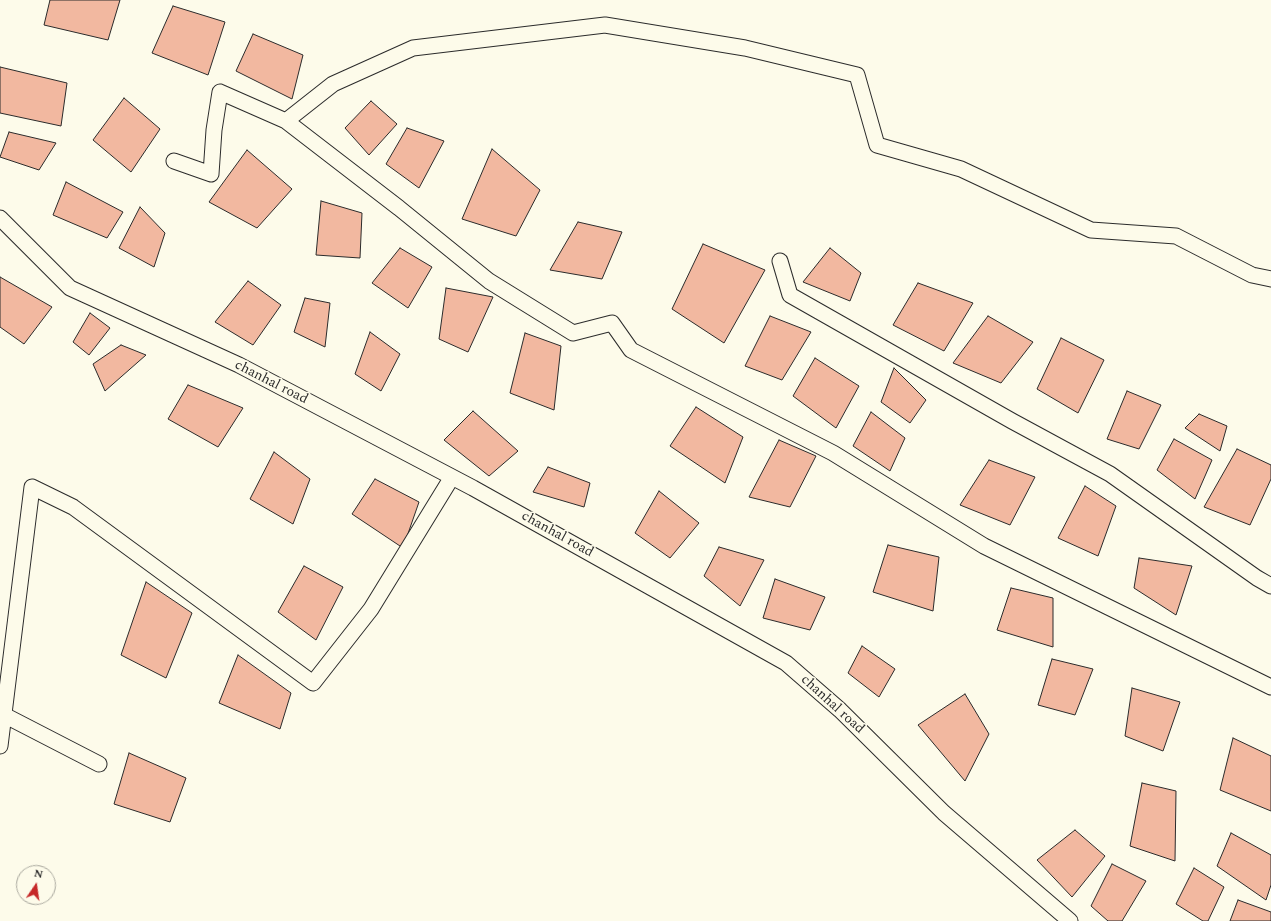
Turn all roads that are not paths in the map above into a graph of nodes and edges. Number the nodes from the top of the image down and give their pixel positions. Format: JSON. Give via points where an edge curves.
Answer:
{"nodes":[{"id":1,"x":286,"y":121,"type":"junction"},
{"id":2,"x":174,"y":161,"type":"dead end"},
{"id":3,"x":0,"y":218,"type":"edge"},
{"id":4,"x":780,"y":261,"type":"dead end"},
{"id":5,"x":1271,"y":279,"type":"edge"},
{"id":6,"x":452,"y":477,"type":"junction"},
{"id":7,"x":1271,"y":586,"type":"edge"},
{"id":8,"x":1271,"y":687,"type":"edge"},
{"id":9,"x":4,"y":715,"type":"junction"},
{"id":10,"x":0,"y":746,"type":"edge"},
{"id":11,"x":99,"y":764,"type":"dead end"},
{"id":12,"x":1070,"y":921,"type":"edge"}],
"edges":[{"from":1,"to":2,"type":"lane","via":[[220,92],[211,174]]},
{"from":1,"to":5,"type":"lane","via":[[333,84],[413,48],[605,25],[745,48],[857,75],[877,145],[961,169],[1091,230],[1176,236],[1252,275]]},
{"from":1,"to":8,"type":"lane","via":[[489,281],[573,334],[612,323],[631,350],[833,453],[984,546]]},
{"from":3,"to":6,"type":"lane","name":"chanhal road","via":[[70,288],[239,365]]},
{"from":4,"to":7,"type":"lane","via":[[790,295],[1110,474]]},
{"from":6,"to":9,"type":"lane","via":[[371,609],[313,683],[73,507],[32,487]]},
{"from":6,"to":12,"type":"lane","name":"chanhal road","via":[[786,663],[840,710],[944,813]]},
{"from":9,"to":10,"type":"lane"},
{"from":9,"to":11,"type":"lane"}]}
